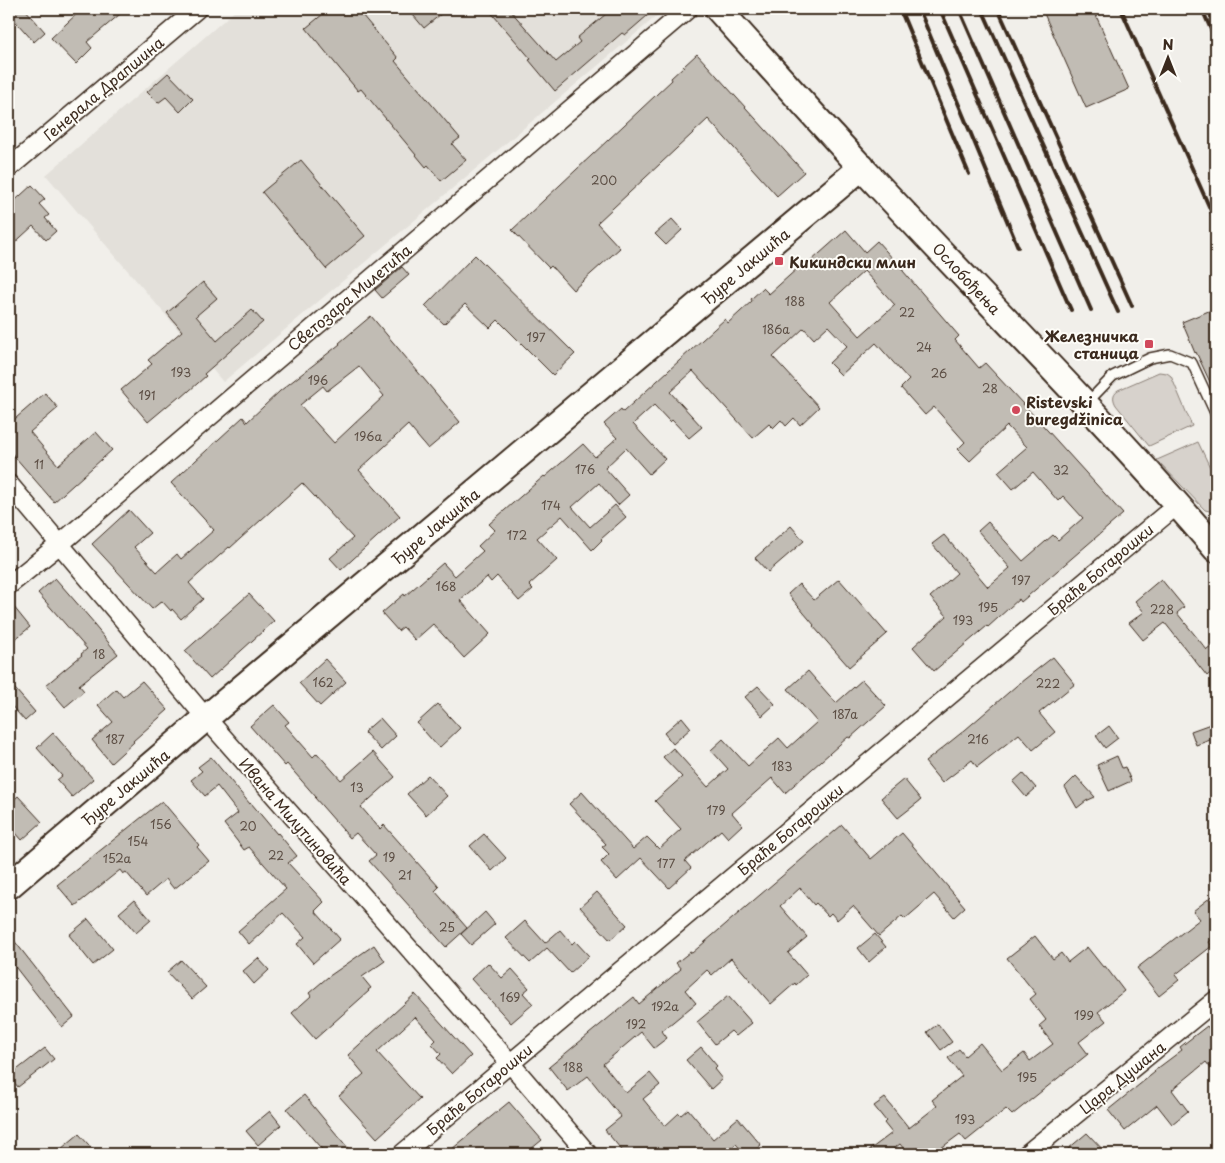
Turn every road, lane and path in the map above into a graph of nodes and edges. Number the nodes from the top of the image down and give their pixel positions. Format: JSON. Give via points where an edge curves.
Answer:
{"nodes":[{"id":1,"x":197,"y":9,"type":"edge"},
{"id":2,"x":688,"y":9,"type":"edge"},
{"id":3,"x":718,"y":9,"type":"edge"},
{"id":4,"x":862,"y":167,"type":"junction"},
{"id":5,"x":9,"y":168,"type":"edge"},
{"id":6,"x":1086,"y":404,"type":"junction"},
{"id":7,"x":1216,"y":415,"type":"edge"},
{"id":8,"x":9,"y":484,"type":"edge"},
{"id":9,"x":1178,"y":504,"type":"junction"},
{"id":10,"x":60,"y":544,"type":"junction"},
{"id":11,"x":1216,"y":549,"type":"edge"},
{"id":12,"x":9,"y":585,"type":"edge"},
{"id":13,"x":206,"y":718,"type":"junction"},
{"id":14,"x":9,"y":886,"type":"edge"},
{"id":15,"x":1216,"y":1000,"type":"edge"},
{"id":16,"x":510,"y":1063,"type":"junction"},
{"id":17,"x":402,"y":1154,"type":"edge"},
{"id":18,"x":588,"y":1154,"type":"edge"},
{"id":19,"x":1027,"y":1154,"type":"edge"}],
"edges":[{"from":1,"to":5,"type":"street","name":"Генерала Драпшина"},
{"from":2,"to":10,"type":"street","name":"Светозара Милетића"},
{"from":3,"to":4,"type":"main road","name":"Ослобођења"},
{"from":4,"to":6,"type":"main road","name":"Ослобођења"},
{"from":4,"to":13,"type":"main road","name":"Ђуре Јакшића"},
{"from":6,"to":7,"type":"lane","via":[[1113,376],[1150,358],[1170,354],[1192,363]]},
{"from":6,"to":9,"type":"main road","name":"Ослобођења"},
{"from":8,"to":10,"type":"street","name":"Ивана Милутиновића"},
{"from":9,"to":11,"type":"main road","name":"Ослобођења"},
{"from":9,"to":16,"type":"street","name":"Браће Богарошки"},
{"from":10,"to":12,"type":"street","name":"Светозара Милетића"},
{"from":10,"to":13,"type":"street","name":"Ивана Милутиновића"},
{"from":13,"to":14,"type":"main road","name":"Ђуре Јакшића"},
{"from":13,"to":16,"type":"street","name":"Ивана Милутиновића"},
{"from":15,"to":19,"type":"street","name":"Цара Душана"},
{"from":16,"to":17,"type":"street","name":"Браће Богарошки"},
{"from":16,"to":18,"type":"street","name":"Ивана Милутиновића"}]}
